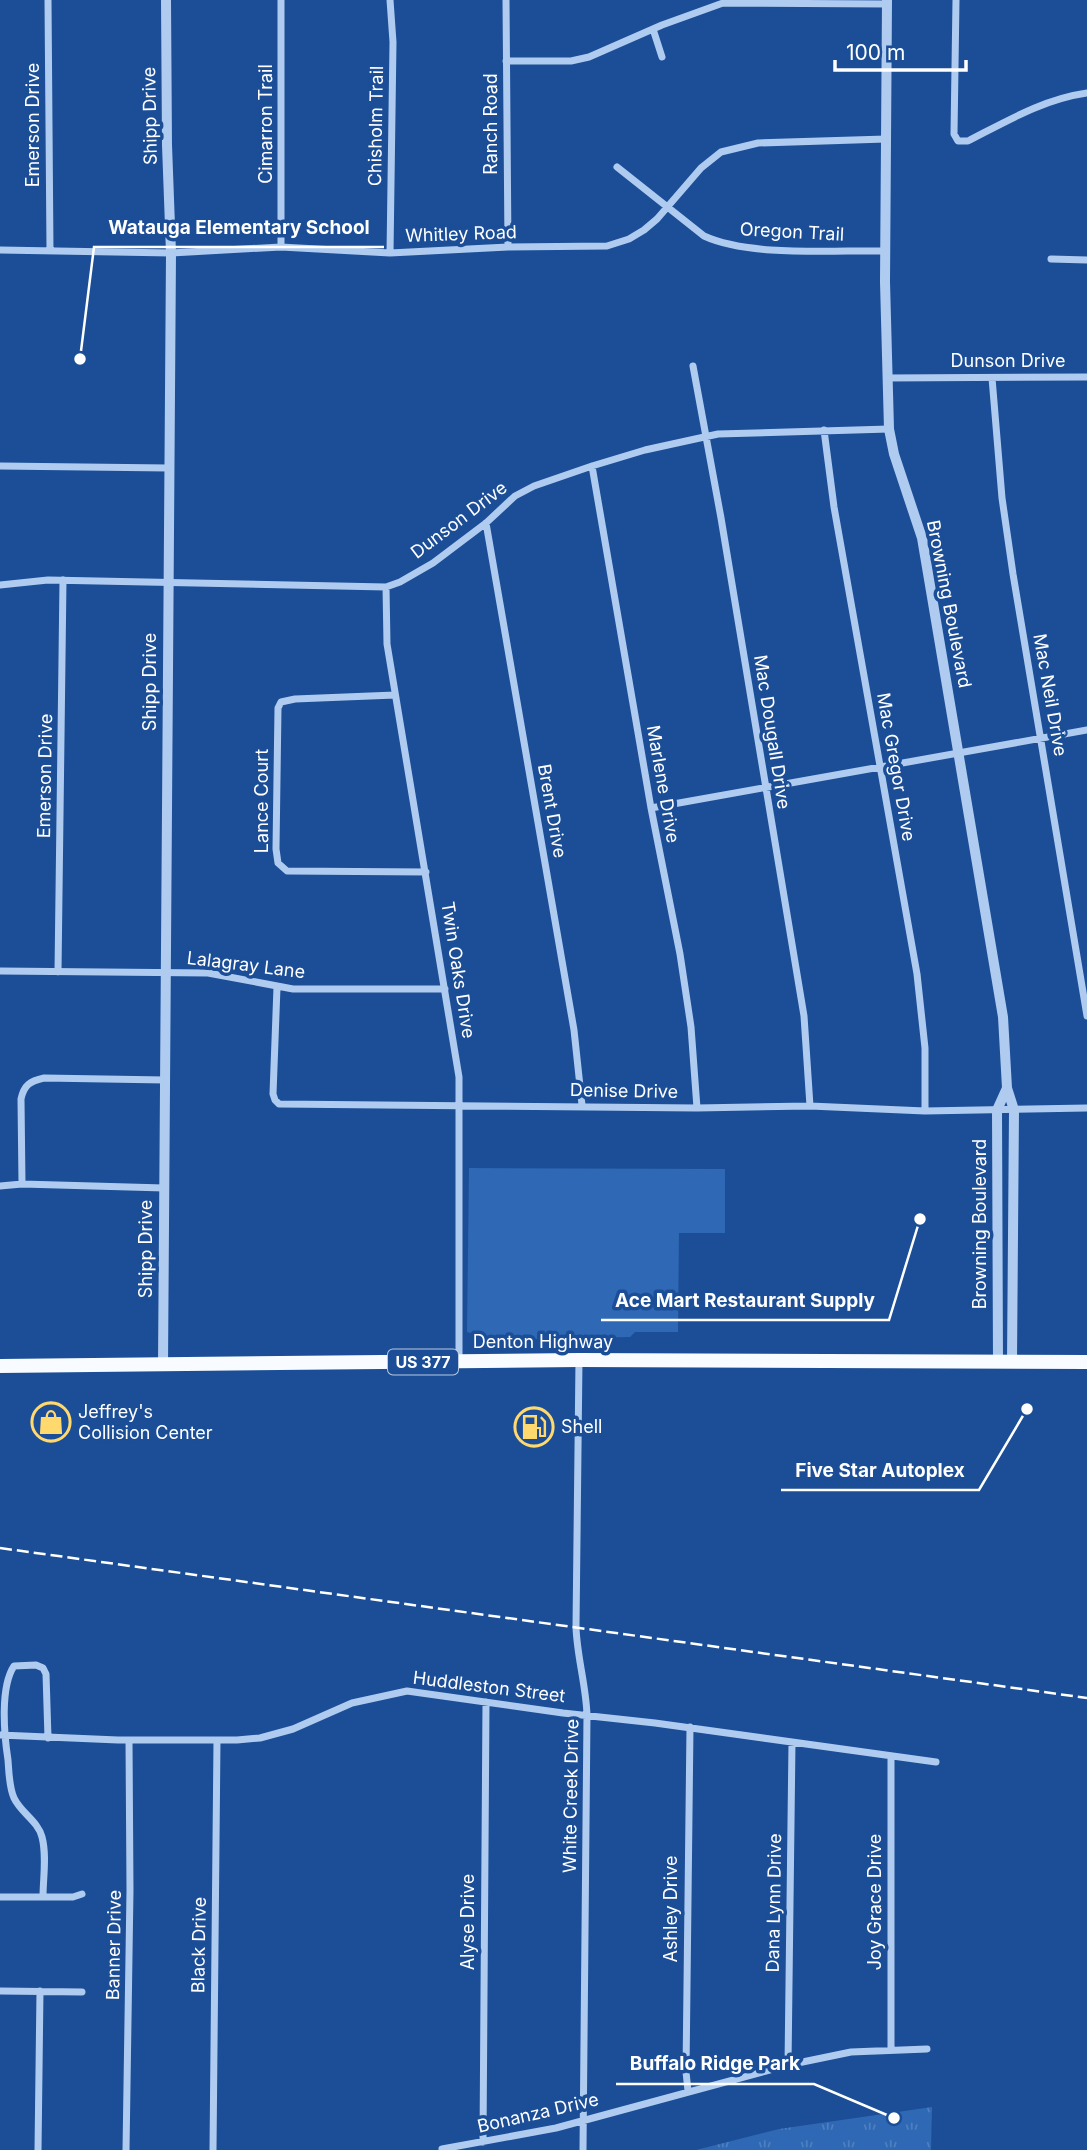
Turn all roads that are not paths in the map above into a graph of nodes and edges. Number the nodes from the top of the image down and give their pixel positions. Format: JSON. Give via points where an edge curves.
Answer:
{"nodes":[{"id":1,"x":48,"y":0,"type":"edge"},
{"id":2,"x":166,"y":0,"type":"edge"},
{"id":3,"x":281,"y":0,"type":"edge"},
{"id":4,"x":390,"y":0,"type":"edge"},
{"id":5,"x":506,"y":0,"type":"edge"},
{"id":6,"x":956,"y":0,"type":"edge"},
{"id":7,"x":887,"y":2,"type":"edge"},
{"id":8,"x":653,"y":29,"type":"junction"},
{"id":9,"x":662,"y":57,"type":"dead end"},
{"id":10,"x":506,"y":61,"type":"junction"},
{"id":11,"x":1087,"y":93,"type":"edge"},
{"id":12,"x":886,"y":139,"type":"junction"},
{"id":13,"x":617,"y":167,"type":"dead end"},
{"id":14,"x":667,"y":206,"type":"junction"},
{"id":15,"x":281,"y":247,"type":"junction"},
{"id":16,"x":508,"y":247,"type":"junction"},
{"id":17,"x":0,"y":250,"type":"edge"},
{"id":18,"x":50,"y":251,"type":"junction"},
{"id":19,"x":885,"y":251,"type":"junction"},
{"id":20,"x":171,"y":253,"type":"junction"},
{"id":21,"x":390,"y":253,"type":"junction"},
{"id":22,"x":1051,"y":259,"type":"dead end"},
{"id":23,"x":1087,"y":260,"type":"edge"},
{"id":24,"x":693,"y":366,"type":"dead end"},
{"id":25,"x":887,"y":377,"type":"junction"},
{"id":26,"x":1087,"y":377,"type":"edge"},
{"id":27,"x":992,"y":378,"type":"junction"},
{"id":28,"x":889,"y":429,"type":"junction"},
{"id":29,"x":824,"y":430,"type":"junction"},
{"id":30,"x":706,"y":436,"type":"junction"},
{"id":31,"x":0,"y":466,"type":"edge"},
{"id":32,"x":592,"y":466,"type":"junction"},
{"id":33,"x":168,"y":468,"type":"junction"},
{"id":34,"x":486,"y":523,"type":"junction"},
{"id":35,"x":62,"y":580,"type":"junction"},
{"id":36,"x":168,"y":583,"type":"junction"},
{"id":37,"x":0,"y":585,"type":"edge"},
{"id":38,"x":386,"y":587,"type":"junction"},
{"id":39,"x":395,"y":695,"type":"junction"},
{"id":40,"x":1087,"y":730,"type":"edge"},
{"id":41,"x":1042,"y":738,"type":"junction"},
{"id":42,"x":960,"y":753,"type":"junction"},
{"id":43,"x":880,"y":767,"type":"junction"},
{"id":44,"x":765,"y":787,"type":"junction"},
{"id":45,"x":651,"y":808,"type":"junction"},
{"id":46,"x":426,"y":872,"type":"junction"},
{"id":47,"x":0,"y":971,"type":"edge"},
{"id":48,"x":58,"y":972,"type":"junction"},
{"id":49,"x":166,"y":973,"type":"junction"},
{"id":50,"x":277,"y":987,"type":"junction"},
{"id":51,"x":446,"y":989,"type":"junction"},
{"id":52,"x":1087,"y":1016,"type":"edge"},
{"id":53,"x":165,"y":1080,"type":"junction"},
{"id":54,"x":1007,"y":1088,"type":"junction"},
{"id":55,"x":459,"y":1104,"type":"junction"},
{"id":56,"x":582,"y":1105,"type":"junction"},
{"id":57,"x":810,"y":1106,"type":"junction"},
{"id":58,"x":698,"y":1108,"type":"junction"},
{"id":59,"x":1087,"y":1108,"type":"edge"},
{"id":60,"x":997,"y":1110,"type":"junction"},
{"id":61,"x":1014,"y":1110,"type":"junction"},
{"id":62,"x":925,"y":1111,"type":"junction"},
{"id":63,"x":22,"y":1184,"type":"junction"},
{"id":64,"x":0,"y":1186,"type":"edge"},
{"id":65,"x":164,"y":1188,"type":"junction"},
{"id":66,"x":998,"y":1247,"type":"junction"},
{"id":67,"x":1014,"y":1247,"type":"junction"},
{"id":68,"x":579,"y":1360,"type":"junction"},
{"id":69,"x":458,"y":1362,"type":"junction"},
{"id":70,"x":1005,"y":1362,"type":"junction"},
{"id":71,"x":1087,"y":1362,"type":"edge"},
{"id":72,"x":163,"y":1365,"type":"junction"},
{"id":73,"x":0,"y":1366,"type":"edge"},
{"id":74,"x":486,"y":1702,"type":"junction"},
{"id":75,"x":587,"y":1715,"type":"junction"},
{"id":76,"x":690,"y":1727,"type":"junction"},
{"id":77,"x":2,"y":1735,"type":"edge"},
{"id":78,"x":48,"y":1738,"type":"junction"},
{"id":79,"x":129,"y":1740,"type":"junction"},
{"id":80,"x":217,"y":1740,"type":"junction"},
{"id":81,"x":792,"y":1742,"type":"junction"},
{"id":82,"x":891,"y":1756,"type":"junction"},
{"id":83,"x":936,"y":1762,"type":"dead end"},
{"id":84,"x":82,"y":1894,"type":"dead end"},
{"id":85,"x":0,"y":1897,"type":"edge"},
{"id":86,"x":43,"y":1897,"type":"junction"},
{"id":87,"x":0,"y":1991,"type":"edge"},
{"id":88,"x":40,"y":1991,"type":"junction"},
{"id":89,"x":82,"y":1992,"type":"dead end"},
{"id":90,"x":891,"y":2049,"type":"junction"},
{"id":91,"x":927,"y":2049,"type":"dead end"},
{"id":92,"x":788,"y":2065,"type":"junction"},
{"id":93,"x":688,"y":2091,"type":"junction"},
{"id":94,"x":583,"y":2120,"type":"junction"},
{"id":95,"x":483,"y":2142,"type":"junction"},
{"id":96,"x":442,"y":2149,"type":"edge"},
{"id":97,"x":38,"y":2150,"type":"edge"},
{"id":98,"x":126,"y":2150,"type":"edge"},
{"id":99,"x":213,"y":2150,"type":"edge"},
{"id":100,"x":583,"y":2150,"type":"edge"}],
"edges":[{"from":1,"to":18,"type":"street","name":"Emerson Drive"},
{"from":2,"to":20,"type":"street","name":"Shipp Drive"},
{"from":3,"to":15,"type":"street","name":"Cimarron Trail"},
{"from":4,"to":21,"type":"street","name":"Chisholm Trail"},
{"from":5,"to":10,"type":"street","name":"Ranch Road"},
{"from":6,"to":11,"type":"street","via":[[954,134],[958,141],[968,141],[1044,103]]},
{"from":7,"to":8,"type":"street","via":[[723,3]]},
{"from":7,"to":12,"type":"street","name":"Browning Boulevard"},
{"from":8,"to":9,"type":"street"},
{"from":8,"to":10,"type":"street","via":[[571,61]]},
{"from":10,"to":16,"type":"street","name":"Ranch Road"},
{"from":12,"to":14,"type":"street","name":"Whitley Road","via":[[758,143],[721,152]]},
{"from":12,"to":19,"type":"street","name":"Browning Boulevard"},
{"from":13,"to":14,"type":"street","name":"Oregon Trail"},
{"from":14,"to":16,"type":"street","name":"Whitley Road","via":[[644,230],[618,243],[593,248]]},
{"from":14,"to":19,"type":"street","name":"Oregon Trail","via":[[719,243],[752,249]]},
{"from":15,"to":20,"type":"street","name":"Whitley Road"},
{"from":15,"to":21,"type":"street","name":"Whitley Road"},
{"from":16,"to":21,"type":"street","name":"Whitley Road"},
{"from":17,"to":18,"type":"street","name":"Whitley Road"},
{"from":18,"to":20,"type":"street","name":"Whitley Road"},
{"from":19,"to":25,"type":"street","name":"Browning Boulevard"},
{"from":20,"to":33,"type":"street","name":"Shipp Drive"},
{"from":22,"to":23,"type":"street"},
{"from":24,"to":30,"type":"street","name":"Mac Dougall Drive"},
{"from":25,"to":27,"type":"street","name":"Dunson Drive"},
{"from":25,"to":28,"type":"street","name":"Browning Boulevard"},
{"from":26,"to":27,"type":"street","name":"Dunson Drive"},
{"from":27,"to":41,"type":"street","name":"Mac Neil Drive","via":[[1002,498]]},
{"from":28,"to":29,"type":"street","name":"Dunson Drive"},
{"from":28,"to":42,"type":"street","name":"Browning Boulevard","via":[[922,538]]},
{"from":29,"to":30,"type":"street","name":"Dunson Drive"},
{"from":29,"to":43,"type":"street","name":"Mac Gregor Drive"},
{"from":30,"to":32,"type":"street","name":"Dunson Drive"},
{"from":30,"to":44,"type":"street","name":"Mac Dougall Drive"},
{"from":31,"to":33,"type":"street"},
{"from":32,"to":34,"type":"street","name":"Dunson Drive","via":[[534,486]]},
{"from":32,"to":45,"type":"street","name":"Marlene Drive"},
{"from":33,"to":36,"type":"street","name":"Shipp Drive"},
{"from":34,"to":38,"type":"street","name":"Dunson Drive","via":[[433,563]]},
{"from":34,"to":56,"type":"street","name":"Brent Drive","via":[[574,1030]]},
{"from":35,"to":36,"type":"street","name":"Dunson Drive"},
{"from":35,"to":37,"type":"street","name":"Dunson Drive"},
{"from":35,"to":48,"type":"street","name":"Emerson Drive"},
{"from":36,"to":38,"type":"street","name":"Dunson Drive"},
{"from":36,"to":49,"type":"street","name":"Shipp Drive"},
{"from":38,"to":39,"type":"street","name":"Twin Oaks Drive","via":[[387,644]]},
{"from":39,"to":46,"type":"street","name":"Twin Oaks Drive"},
{"from":39,"to":46,"type":"street","name":"Lance Court","via":[[281,702],[278,863],[287,872]]},
{"from":40,"to":41,"type":"street"},
{"from":41,"to":42,"type":"street"},
{"from":41,"to":52,"type":"street","name":"Mac Neil Drive"},
{"from":42,"to":43,"type":"street"},
{"from":42,"to":54,"type":"street","name":"Browning Boulevard","via":[[1003,1017]]},
{"from":43,"to":44,"type":"street"},
{"from":43,"to":62,"type":"street","name":"Mac Gregor Drive","via":[[919,987]]},
{"from":44,"to":45,"type":"street"},
{"from":44,"to":57,"type":"street","name":"Mac Dougall Drive","via":[[804,1016]]},
{"from":45,"to":58,"type":"street","name":"Marlene Drive","via":[[691,1027]]},
{"from":46,"to":51,"type":"street","name":"Twin Oaks Drive"},
{"from":47,"to":48,"type":"street","name":"Lalagray Lane"},
{"from":48,"to":49,"type":"street","name":"Lalagray Lane"},
{"from":49,"to":50,"type":"street","name":"Lalagray Lane","via":[[226,975]]},
{"from":49,"to":53,"type":"street","name":"Shipp Drive"},
{"from":50,"to":51,"type":"street","name":"Lalagray Lane"},
{"from":50,"to":55,"type":"street","name":"Denise Drive","via":[[272,1094],[279,1104]]},
{"from":51,"to":55,"type":"street","name":"Twin Oaks Drive"},
{"from":53,"to":63,"type":"street","via":[[44,1078],[29,1083],[21,1099]]},
{"from":53,"to":65,"type":"street","name":"Shipp Drive"},
{"from":54,"to":60,"type":"street","name":"Browning Boulevard"},
{"from":54,"to":61,"type":"street","name":"Browning Boulevard"},
{"from":55,"to":56,"type":"street","name":"Denise Drive"},
{"from":55,"to":69,"type":"street","name":"Twin Oaks Drive"},
{"from":56,"to":58,"type":"street","name":"Denise Drive"},
{"from":57,"to":58,"type":"street","name":"Denise Drive"},
{"from":57,"to":62,"type":"street","name":"Denise Drive"},
{"from":59,"to":61,"type":"street","name":"Denise Drive"},
{"from":60,"to":61,"type":"street","name":"Denise Drive"},
{"from":60,"to":62,"type":"street","name":"Denise Drive"},
{"from":60,"to":66,"type":"street","name":"Browning Boulevard"},
{"from":61,"to":67,"type":"street","name":"Browning Boulevard"},
{"from":63,"to":64,"type":"street"},
{"from":63,"to":65,"type":"street"},
{"from":65,"to":72,"type":"street","name":"Shipp Drive"},
{"from":66,"to":67,"type":"street"},
{"from":66,"to":70,"type":"street","name":"Browning Boulevard"},
{"from":67,"to":70,"type":"street","name":"Browning Boulevard"},
{"from":68,"to":69,"type":"main road","name":"Denton Highway","number":"US 377"},
{"from":68,"to":70,"type":"main road","name":"Denton Highway","number":"US 377"},
{"from":68,"to":75,"type":"street","name":"White Creek Drive","via":[[576,1627]]},
{"from":69,"to":72,"type":"main road","name":"Denton Highway","number":"US 377"},
{"from":70,"to":71,"type":"main road","name":"Denton Highway","number":"US 377"},
{"from":72,"to":73,"type":"main road","name":"Denton Highway","number":"US 377"},
{"from":74,"to":75,"type":"street","name":"Huddleston Street"},
{"from":74,"to":80,"type":"street","name":"Huddleston Street","via":[[407,1691],[352,1703],[276,1734]]},
{"from":74,"to":95,"type":"street","name":"Alyse Drive"},
{"from":75,"to":76,"type":"street","name":"Huddleston Street"},
{"from":75,"to":94,"type":"street","name":"White Creek Drive"},
{"from":76,"to":81,"type":"street","name":"Huddleston Street"},
{"from":76,"to":93,"type":"street","name":"Ashley Drive"},
{"from":77,"to":78,"type":"street","name":"Huddleston Street"},
{"from":77,"to":78,"type":"street","via":[[5,1681],[14,1666],[22,1665],[43,1668],[46,1674]]},
{"from":77,"to":86,"type":"street","via":[[14,1797],[43,1839]]},
{"from":78,"to":79,"type":"street","name":"Huddleston Street"},
{"from":79,"to":80,"type":"street","name":"Huddleston Street"},
{"from":79,"to":98,"type":"street","name":"Banner Drive"},
{"from":80,"to":99,"type":"street","name":"Black Drive"},
{"from":81,"to":82,"type":"street","name":"Huddleston Street"},
{"from":81,"to":92,"type":"street","name":"Dana Lynn Drive"},
{"from":82,"to":83,"type":"street","name":"Huddleston Street"},
{"from":82,"to":90,"type":"street","name":"Joy Grace Drive"},
{"from":84,"to":86,"type":"street"},
{"from":85,"to":86,"type":"street"},
{"from":87,"to":88,"type":"street"},
{"from":88,"to":89,"type":"street"},
{"from":88,"to":97,"type":"street"},
{"from":90,"to":91,"type":"street","name":"Bonanza Drive"},
{"from":90,"to":92,"type":"street","name":"Bonanza Drive"},
{"from":92,"to":93,"type":"street","name":"Bonanza Drive"},
{"from":93,"to":94,"type":"street","name":"Bonanza Drive"},
{"from":94,"to":95,"type":"street","name":"Bonanza Drive"},
{"from":94,"to":100,"type":"street","name":"White Creek Drive"},
{"from":95,"to":96,"type":"street","name":"Bonanza Drive"}]}
